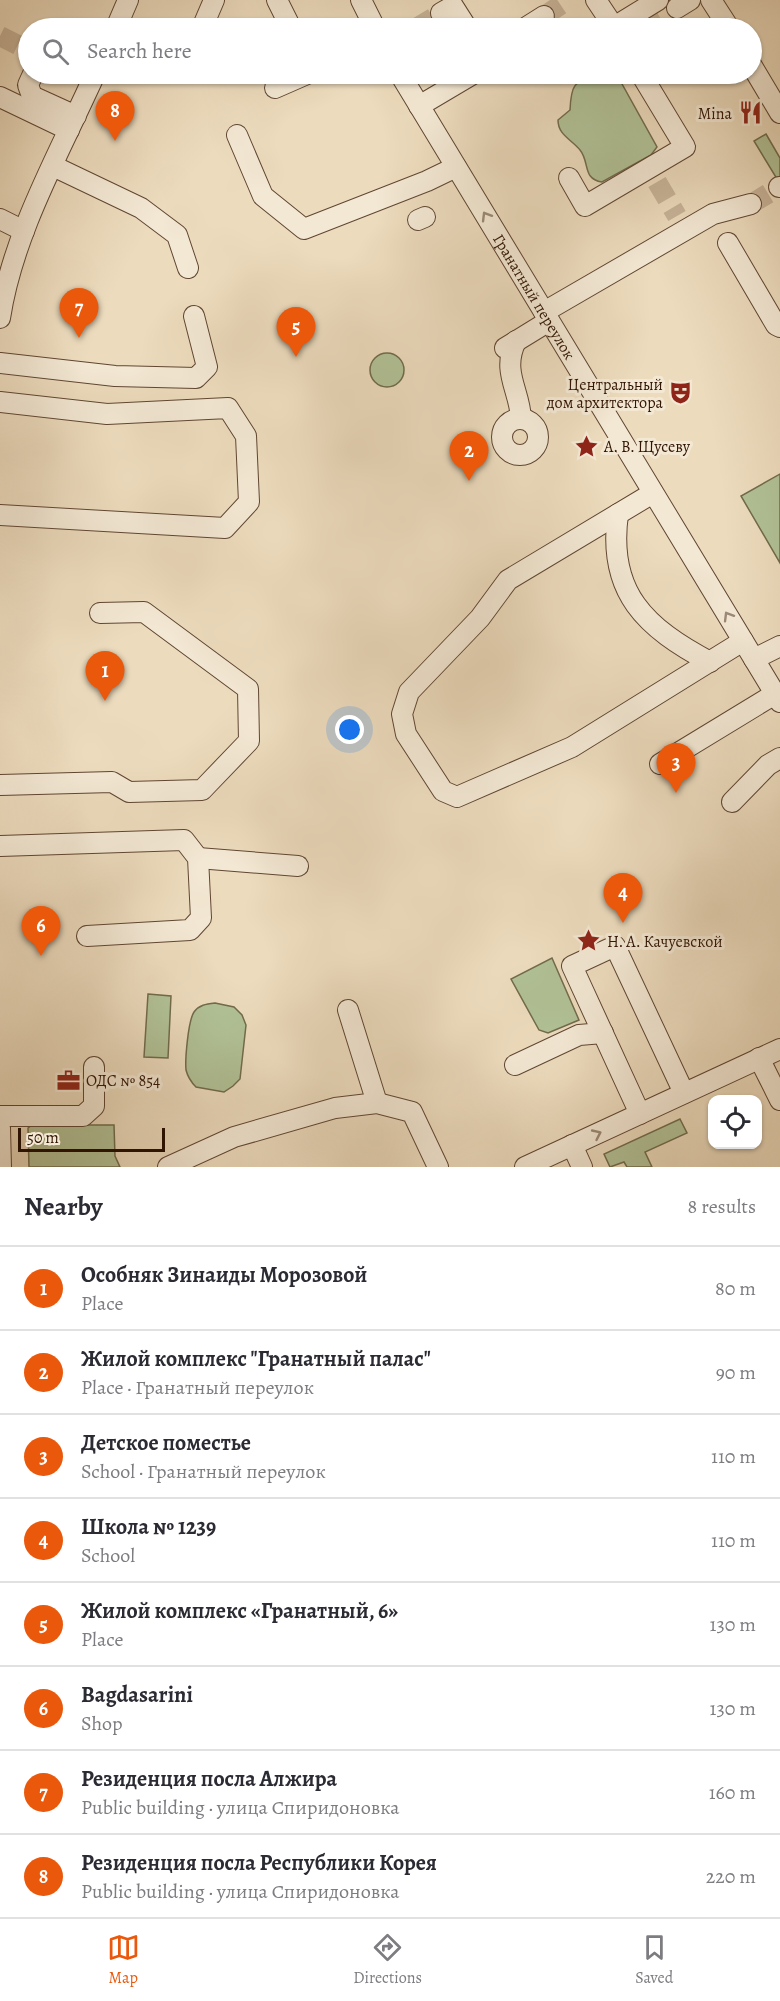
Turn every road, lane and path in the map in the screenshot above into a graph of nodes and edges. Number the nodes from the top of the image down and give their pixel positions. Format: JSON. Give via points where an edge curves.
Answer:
{"nodes":[{"id":1,"x":128,"y":0,"type":"edge"},
{"id":2,"x":214,"y":0,"type":"edge"},
{"id":3,"x":277,"y":0,"type":"edge"},
{"id":4,"x":362,"y":0,"type":"edge"},
{"id":5,"x":596,"y":0,"type":"edge"},
{"id":6,"x":658,"y":0,"type":"edge"},
{"id":7,"x":711,"y":0,"type":"edge"},
{"id":8,"x":441,"y":13,"type":"dead end"},
{"id":9,"x":544,"y":16,"type":"tunnel mouth"},
{"id":10,"x":120,"y":18,"type":"edge"},
{"id":11,"x":206,"y":18,"type":"edge"},
{"id":12,"x":286,"y":18,"type":"edge"},
{"id":13,"x":370,"y":18,"type":"edge"},
{"id":14,"x":461,"y":18,"type":"edge"},
{"id":15,"x":541,"y":18,"type":"edge"},
{"id":16,"x":608,"y":18,"type":"edge"},
{"id":17,"x":629,"y":18,"type":"edge"},
{"id":18,"x":723,"y":18,"type":"edge"},
{"id":19,"x":762,"y":83,"type":"edge"},
{"id":20,"x":28,"y":84,"type":"edge"},
{"id":21,"x":85,"y":84,"type":"edge"},
{"id":22,"x":284,"y":84,"type":"edge"},
{"id":23,"x":406,"y":84,"type":"edge"},
{"id":24,"x":456,"y":84,"type":"edge"},
{"id":25,"x":647,"y":84,"type":"edge"},
{"id":26,"x":275,"y":88,"type":"dead end"},
{"id":27,"x":0,"y":98,"type":"edge"},
{"id":28,"x":419,"y":106,"type":"junction"},
{"id":29,"x":780,"y":113,"type":"edge"},
{"id":30,"x":73,"y":123,"type":"junction"},
{"id":31,"x":237,"y":135,"type":"dead end"},
{"id":32,"x":53,"y":166,"type":"junction"},
{"id":33,"x":456,"y":167,"type":"junction"},
{"id":34,"x":569,"y":178,"type":"dead end"},
{"id":35,"x":751,"y":204,"type":"tunnel mouth"},
{"id":36,"x":0,"y":219,"type":"edge"},
{"id":37,"x":24,"y":231,"type":"junction"},
{"id":38,"x":728,"y":243,"type":"dead end"},
{"id":39,"x":188,"y":268,"type":"dead end"},
{"id":40,"x":194,"y":316,"type":"dead end"},
{"id":41,"x":546,"y":317,"type":"junction"},
{"id":42,"x":0,"y":318,"type":"edge"},
{"id":43,"x":780,"y":327,"type":"edge"},
{"id":44,"x":0,"y":363,"type":"edge"},
{"id":45,"x":0,"y":402,"type":"edge"},
{"id":46,"x":521,"y":419,"type":"dead end"},
{"id":47,"x":653,"y":493,"type":"junction"},
{"id":48,"x":0,"y":514,"type":"edge"},
{"id":49,"x":618,"y":514,"type":"junction"},
{"id":50,"x":100,"y":613,"type":"dead end"},
{"id":51,"x":743,"y":641,"type":"junction"},
{"id":52,"x":780,"y":646,"type":"edge"},
{"id":53,"x":754,"y":659,"type":"junction"},
{"id":54,"x":710,"y":662,"type":"junction"},
{"id":55,"x":778,"y":698,"type":"edge"},
{"id":56,"x":780,"y":758,"type":"edge"},
{"id":57,"x":660,"y":764,"type":"dead end"},
{"id":58,"x":0,"y":785,"type":"edge"},
{"id":59,"x":732,"y":802,"type":"dead end"},
{"id":60,"x":0,"y":846,"type":"edge"},
{"id":61,"x":198,"y":858,"type":"junction"},
{"id":62,"x":298,"y":866,"type":"dead end"},
{"id":63,"x":87,"y":936,"type":"dead end"},
{"id":64,"x":348,"y":1010,"type":"dead end"},
{"id":65,"x":603,"y":1033,"type":"junction"},
{"id":66,"x":780,"y":1049,"type":"edge"},
{"id":67,"x":759,"y":1058,"type":"junction"},
{"id":68,"x":515,"y":1065,"type":"dead end"},
{"id":69,"x":94,"y":1067,"type":"dead end"},
{"id":70,"x":684,"y":1093,"type":"junction"},
{"id":71,"x":780,"y":1100,"type":"edge"},
{"id":72,"x":377,"y":1103,"type":"junction"},
{"id":73,"x":640,"y":1114,"type":"junction"},
{"id":74,"x":0,"y":1116,"type":"edge"},
{"id":75,"x":0,"y":1128,"type":"edge"},
{"id":76,"x":572,"y":1145,"type":"junction"},
{"id":77,"x":1,"y":1167,"type":"edge"},
{"id":78,"x":168,"y":1167,"type":"edge"},
{"id":79,"x":438,"y":1167,"type":"edge"},
{"id":80,"x":525,"y":1167,"type":"edge"},
{"id":81,"x":582,"y":1167,"type":"edge"}],
"edges":[{"from":1,"to":10,"type":"street"},
{"from":2,"to":11,"type":"street"},
{"from":3,"to":12,"type":"street"},
{"from":4,"to":13,"type":"street"},
{"from":5,"to":16,"type":"street"},
{"from":6,"to":17,"type":"street"},
{"from":7,"to":18,"type":"street"},
{"from":8,"to":14,"type":"street","via":[[453,6]]},
{"from":9,"to":15,"type":"street"},
{"from":19,"to":29,"type":"street"},
{"from":20,"to":30,"type":"street","via":[[32,96]]},
{"from":21,"to":30,"type":"street"},
{"from":22,"to":26,"type":"street"},
{"from":23,"to":28,"type":"street","name":"Гранатный переулок"},
{"from":24,"to":28,"type":"street"},
{"from":25,"to":34,"type":"street","via":[[685,147],[653,175],[585,206]]},
{"from":27,"to":30,"type":"street"},
{"from":28,"to":33,"type":"street","name":"Гранатный переулок"},
{"from":30,"to":32,"type":"street"},
{"from":31,"to":33,"type":"street","via":[[263,196],[304,229]]},
{"from":32,"to":37,"type":"street"},
{"from":32,"to":39,"type":"street","via":[[141,208],[177,235]]},
{"from":41,"to":33,"type":"street","name":"Гранатный переулок","one_way":true},
{"from":35,"to":41,"type":"street","via":[[681,223]]},
{"from":36,"to":37,"type":"street"},
{"from":37,"to":42,"type":"street"},
{"from":38,"to":43,"type":"street"},
{"from":40,"to":44,"type":"street","via":[[207,367],[196,378],[115,376]]},
{"from":41,"to":46,"type":"street","via":[[508,346],[512,349],[511,380]]},
{"from":41,"to":47,"type":"street","name":"Гранатный переулок"},
{"from":45,"to":48,"type":"street","via":[[107,414],[228,408],[246,436],[249,502],[225,528]]},
{"from":47,"to":49,"type":"street"},
{"from":51,"to":47,"type":"street","name":"Гранатный переулок","one_way":true},
{"from":49,"to":54,"type":"street","via":[[615,536],[619,563],[637,609],[659,630]]},
{"from":49,"to":54,"type":"street","via":[[508,580],[480,618],[409,692],[402,714],[406,734],[443,791],[457,797],[572,747]]},
{"from":50,"to":58,"type":"street","via":[[144,612],[248,689],[249,741],[202,790],[129,792],[112,782]]},
{"from":51,"to":53,"type":"street","name":"Гранатный переулок"},
{"from":51,"to":54,"type":"street"},
{"from":52,"to":53,"type":"street"},
{"from":53,"to":55,"type":"street","name":"Гранатный переулок"},
{"from":55,"to":57,"type":"street"},
{"from":56,"to":59,"type":"street"},
{"from":60,"to":61,"type":"street","via":[[184,840]]},
{"from":61,"to":62,"type":"street"},
{"from":61,"to":63,"type":"street","via":[[201,918],[190,930]]},
{"from":64,"to":72,"type":"street"},
{"from":65,"to":68,"type":"street","via":[[579,1035]]},
{"from":65,"to":70,"type":"street","via":[[572,966],[615,946]]},
{"from":65,"to":73,"type":"street"},
{"from":66,"to":67,"type":"street"},
{"from":67,"to":70,"type":"street"},
{"from":67,"to":71,"type":"street"},
{"from":69,"to":74,"type":"street","via":[[94,1106],[83,1116]]},
{"from":70,"to":73,"type":"street"},
{"from":72,"to":78,"type":"street","via":[[335,1108],[234,1137]]},
{"from":72,"to":79,"type":"street","via":[[412,1112]]},
{"from":76,"to":73,"type":"street","one_way":true},
{"from":75,"to":77,"type":"street"},
{"from":76,"to":80,"type":"street"},
{"from":76,"to":81,"type":"street"}]}
